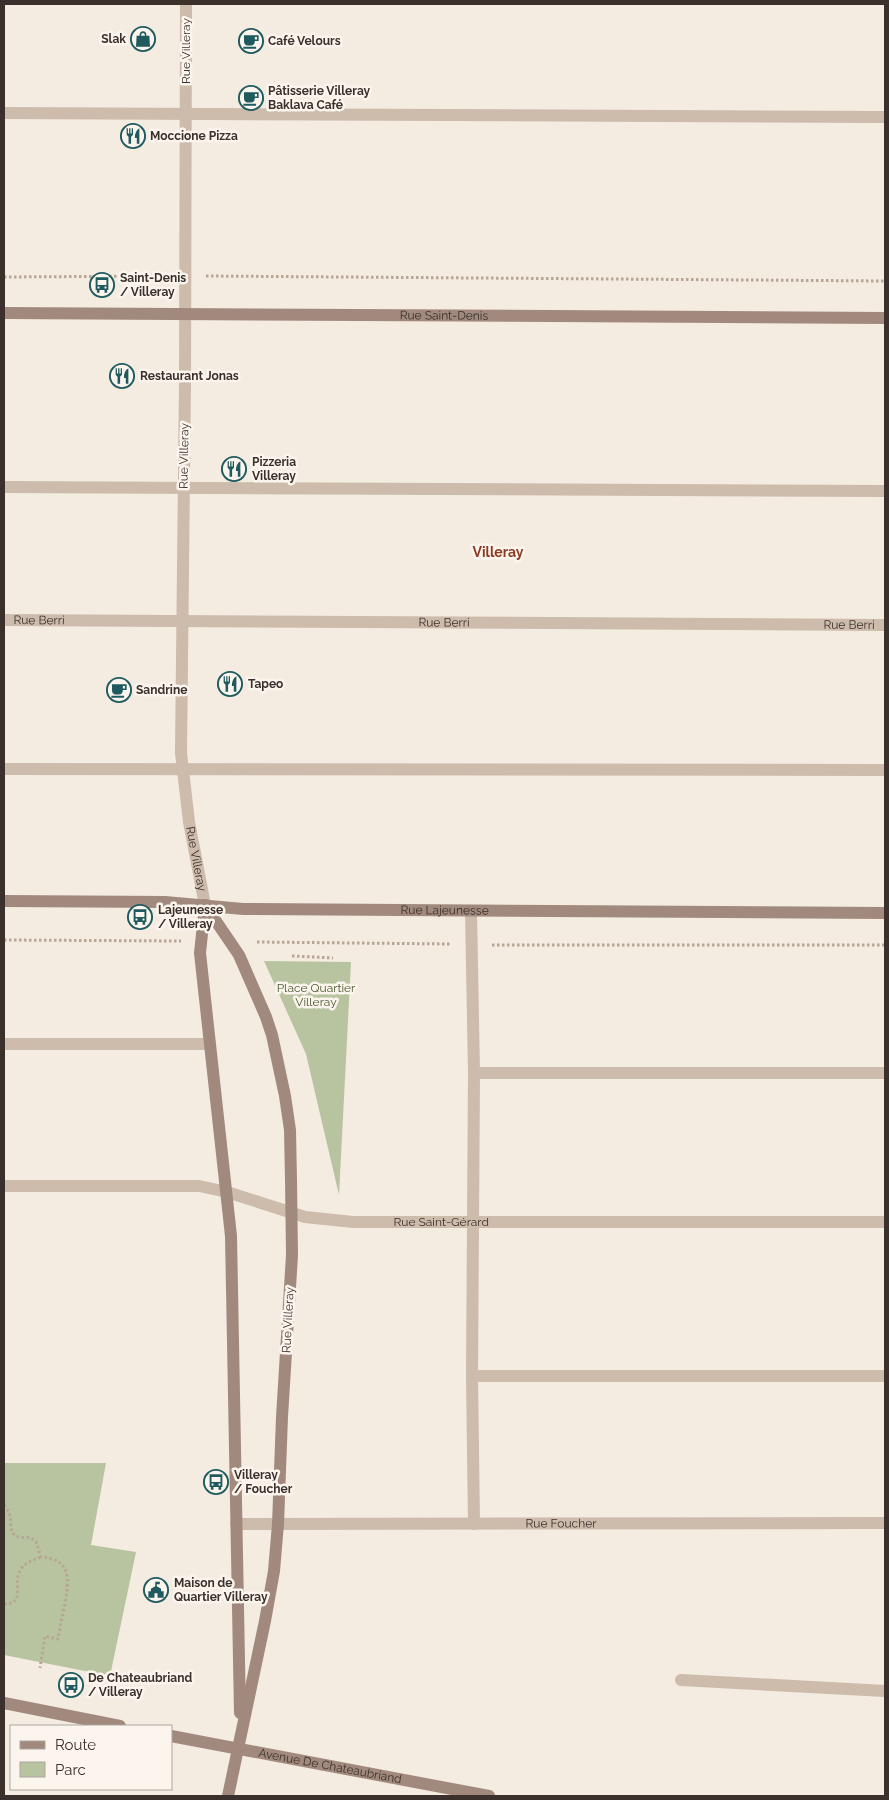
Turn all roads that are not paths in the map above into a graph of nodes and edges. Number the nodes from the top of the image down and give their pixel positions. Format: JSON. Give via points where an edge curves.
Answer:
{"nodes":[{"id":1,"x":186,"y":4,"type":"edge"},
{"id":2,"x":4,"y":113,"type":"edge"},
{"id":3,"x":186,"y":114,"type":"junction"},
{"id":4,"x":885,"y":116,"type":"edge"},
{"id":5,"x":4,"y":313,"type":"edge"},
{"id":6,"x":185,"y":315,"type":"junction"},
{"id":7,"x":885,"y":318,"type":"edge"},
{"id":8,"x":4,"y":487,"type":"edge"},
{"id":9,"x":184,"y":488,"type":"junction"},
{"id":10,"x":885,"y":491,"type":"edge"},
{"id":11,"x":4,"y":620,"type":"edge"},
{"id":12,"x":182,"y":622,"type":"junction"},
{"id":13,"x":885,"y":626,"type":"edge"},
{"id":14,"x":4,"y":769,"type":"edge"},
{"id":15,"x":182,"y":770,"type":"junction"},
{"id":16,"x":885,"y":770,"type":"edge"},
{"id":17,"x":4,"y":901,"type":"edge"},
{"id":18,"x":205,"y":906,"type":"junction"},
{"id":19,"x":471,"y":911,"type":"junction"},
{"id":20,"x":885,"y":913,"type":"edge"},
{"id":21,"x":4,"y":1044,"type":"edge"},
{"id":22,"x":209,"y":1044,"type":"junction"},
{"id":23,"x":474,"y":1073,"type":"junction"},
{"id":24,"x":885,"y":1073,"type":"edge"},
{"id":25,"x":4,"y":1186,"type":"edge"},
{"id":26,"x":227,"y":1192,"type":"junction"},
{"id":27,"x":291,"y":1213,"type":"junction"},
{"id":28,"x":474,"y":1221,"type":"junction"},
{"id":29,"x":885,"y":1222,"type":"edge"},
{"id":30,"x":472,"y":1376,"type":"junction"},
{"id":31,"x":885,"y":1376,"type":"edge"},
{"id":32,"x":885,"y":1523,"type":"edge"},
{"id":33,"x":236,"y":1524,"type":"junction"},
{"id":34,"x":278,"y":1524,"type":"junction"},
{"id":35,"x":474,"y":1524,"type":"junction"},
{"id":36,"x":681,"y":1680,"type":"dead end"},
{"id":37,"x":885,"y":1691,"type":"edge"},
{"id":38,"x":4,"y":1703,"type":"edge"},
{"id":39,"x":115,"y":1725,"type":"edge"},
{"id":40,"x":172,"y":1736,"type":"edge"},
{"id":41,"x":238,"y":1749,"type":"junction"},
{"id":42,"x":228,"y":1796,"type":"edge"},
{"id":43,"x":490,"y":1796,"type":"edge"}],
"edges":[{"from":1,"to":3,"type":"street","name":"Rue Villeray"},
{"from":2,"to":3,"type":"street"},
{"from":3,"to":4,"type":"street"},
{"from":3,"to":6,"type":"street","name":"Rue Villeray"},
{"from":5,"to":6,"type":"street","name":"Rue Saint-Denis"},
{"from":6,"to":7,"type":"street","name":"Rue Saint-Denis"},
{"from":6,"to":9,"type":"street","name":"Rue Villeray"},
{"from":8,"to":9,"type":"street"},
{"from":9,"to":10,"type":"street"},
{"from":9,"to":12,"type":"street","name":"Rue Villeray"},
{"from":11,"to":12,"type":"street","name":"Rue Berri"},
{"from":12,"to":13,"type":"street","name":"Rue Berri"},
{"from":12,"to":15,"type":"street","name":"Rue Villeray"},
{"from":14,"to":15,"type":"street"},
{"from":15,"to":16,"type":"street"},
{"from":15,"to":18,"type":"street","name":"Rue Villeray","via":[[188,822]]},
{"from":17,"to":18,"type":"street","name":"Rue Lajeunesse","via":[[166,902]]},
{"from":18,"to":19,"type":"street","name":"Rue Lajeunesse"},
{"from":18,"to":22,"type":"street","name":"Rue Villeray","via":[[200,953]]},
{"from":18,"to":27,"type":"street","name":"Rue Villeray","via":[[239,954],[272,1035],[290,1130]]},
{"from":19,"to":20,"type":"street","name":"Rue Lajeunesse"},
{"from":19,"to":23,"type":"street"},
{"from":21,"to":22,"type":"street"},
{"from":22,"to":26,"type":"street","name":"Rue Villeray"},
{"from":23,"to":24,"type":"street"},
{"from":23,"to":28,"type":"street"},
{"from":25,"to":26,"type":"street","name":"Rue Saint-Gérard","via":[[199,1186]]},
{"from":26,"to":27,"type":"street","name":"Rue Saint-Gérard"},
{"from":26,"to":33,"type":"street","name":"Rue Villeray","via":[[232,1236]]},
{"from":27,"to":28,"type":"street","name":"Rue Saint-Gérard","via":[[344,1222]]},
{"from":27,"to":34,"type":"street","name":"Rue Villeray","via":[[292,1255]]},
{"from":28,"to":29,"type":"street","name":"Rue Saint-Gérard"},
{"from":28,"to":30,"type":"street"},
{"from":30,"to":31,"type":"street"},
{"from":30,"to":35,"type":"street"},
{"from":32,"to":35,"type":"street","name":"Rue Foucher"},
{"from":33,"to":34,"type":"street","name":"Rue Foucher"},
{"from":33,"to":41,"type":"street","name":"Rue Villeray"},
{"from":34,"to":35,"type":"street","name":"Rue Foucher"},
{"from":34,"to":41,"type":"street","name":"Rue Villeray","via":[[274,1571]]},
{"from":36,"to":37,"type":"street"},
{"from":38,"to":39,"type":"street"},
{"from":40,"to":41,"type":"street","name":"Avenue De Chateaubriand"},
{"from":41,"to":42,"type":"street","name":"Rue Villeray"},
{"from":41,"to":43,"type":"street","name":"Avenue De Chateaubriand"}]}
